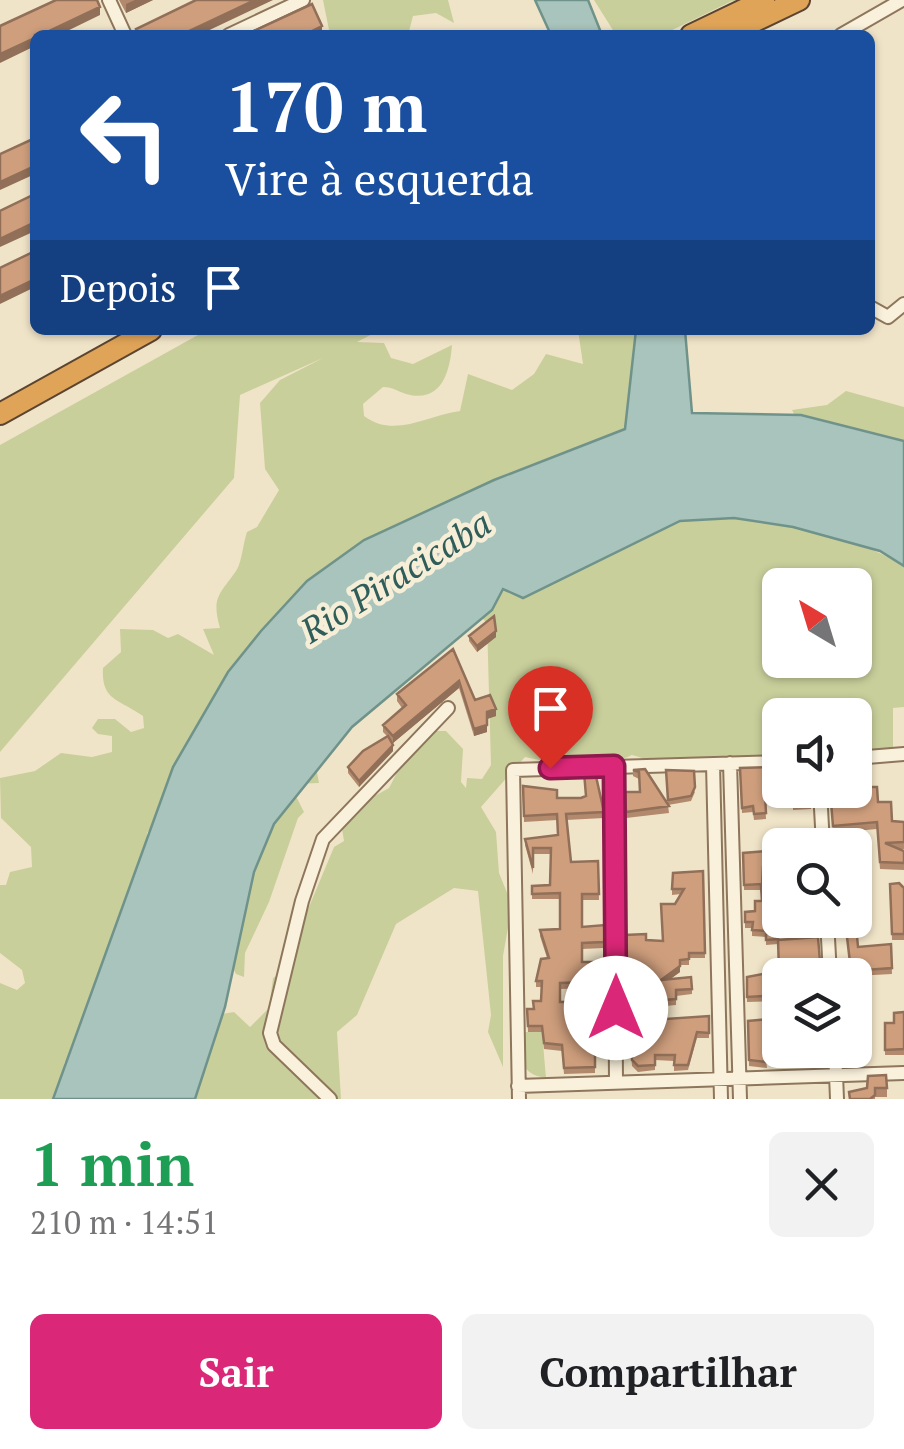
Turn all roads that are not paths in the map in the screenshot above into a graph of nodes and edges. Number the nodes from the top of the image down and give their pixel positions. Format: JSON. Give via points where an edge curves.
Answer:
{"nodes":[{"id":1,"x":109,"y":0,"type":"edge"},
{"id":2,"x":303,"y":0,"type":"edge"},
{"id":3,"x":764,"y":0,"type":"edge"},
{"id":4,"x":799,"y":0,"type":"edge"},
{"id":5,"x":902,"y":0,"type":"edge"},
{"id":6,"x":124,"y":30,"type":"edge"},
{"id":7,"x":240,"y":30,"type":"edge"},
{"id":8,"x":701,"y":30,"type":"edge"},
{"id":9,"x":736,"y":30,"type":"edge"},
{"id":10,"x":850,"y":30,"type":"edge"},
{"id":11,"x":904,"y":304,"type":"edge"},
{"id":12,"x":875,"y":310,"type":"edge"},
{"id":13,"x":143,"y":335,"type":"edge"},
{"id":14,"x":0,"y":414,"type":"edge"},
{"id":15,"x":448,"y":708,"type":"dead end"},
{"id":16,"x":904,"y":754,"type":"edge"},
{"id":17,"x":872,"y":757,"type":"edge"},
{"id":18,"x":762,"y":763,"type":"edge"},
{"id":19,"x":713,"y":764,"type":"junction"},
{"id":20,"x":730,"y":764,"type":"junction"},
{"id":21,"x":614,"y":766,"type":"junction"},
{"id":22,"x":836,"y":1068,"type":"edge"},
{"id":23,"x":904,"y":1072,"type":"edge"},
{"id":24,"x":836,"y":1075,"type":"junction"},
{"id":25,"x":739,"y":1078,"type":"junction"},
{"id":26,"x":721,"y":1079,"type":"junction"},
{"id":27,"x":616,"y":1082,"type":"junction"},
{"id":28,"x":519,"y":1092,"type":"edge"},
{"id":29,"x":330,"y":1099,"type":"edge"},
{"id":30,"x":721,"y":1099,"type":"edge"},
{"id":31,"x":740,"y":1099,"type":"edge"},
{"id":32,"x":837,"y":1099,"type":"edge"}],
"edges":[{"from":1,"to":6,"type":"street"},
{"from":2,"to":7,"type":"street"},
{"from":3,"to":8,"type":"highway"},
{"from":4,"to":9,"type":"highway"},
{"from":5,"to":10,"type":"street"},
{"from":11,"to":12,"type":"street","via":[[888,316]]},
{"from":13,"to":14,"type":"highway"},
{"from":15,"to":29,"type":"street","via":[[323,838],[302,901],[270,1033],[274,1045]]},
{"from":16,"to":17,"type":"street"},
{"from":18,"to":20,"type":"street"},
{"from":19,"to":20,"type":"street"},
{"from":19,"to":21,"type":"street"},
{"from":19,"to":26,"type":"street"},
{"from":20,"to":25,"type":"street"},
{"from":21,"to":27,"type":"street"},
{"from":21,"to":28,"type":"street","via":[[513,770]]},
{"from":22,"to":24,"type":"street"},
{"from":23,"to":24,"type":"street"},
{"from":24,"to":25,"type":"street"},
{"from":24,"to":32,"type":"street"},
{"from":25,"to":26,"type":"street"},
{"from":25,"to":31,"type":"street"},
{"from":26,"to":27,"type":"street"},
{"from":26,"to":30,"type":"street"},
{"from":27,"to":28,"type":"street"}]}
